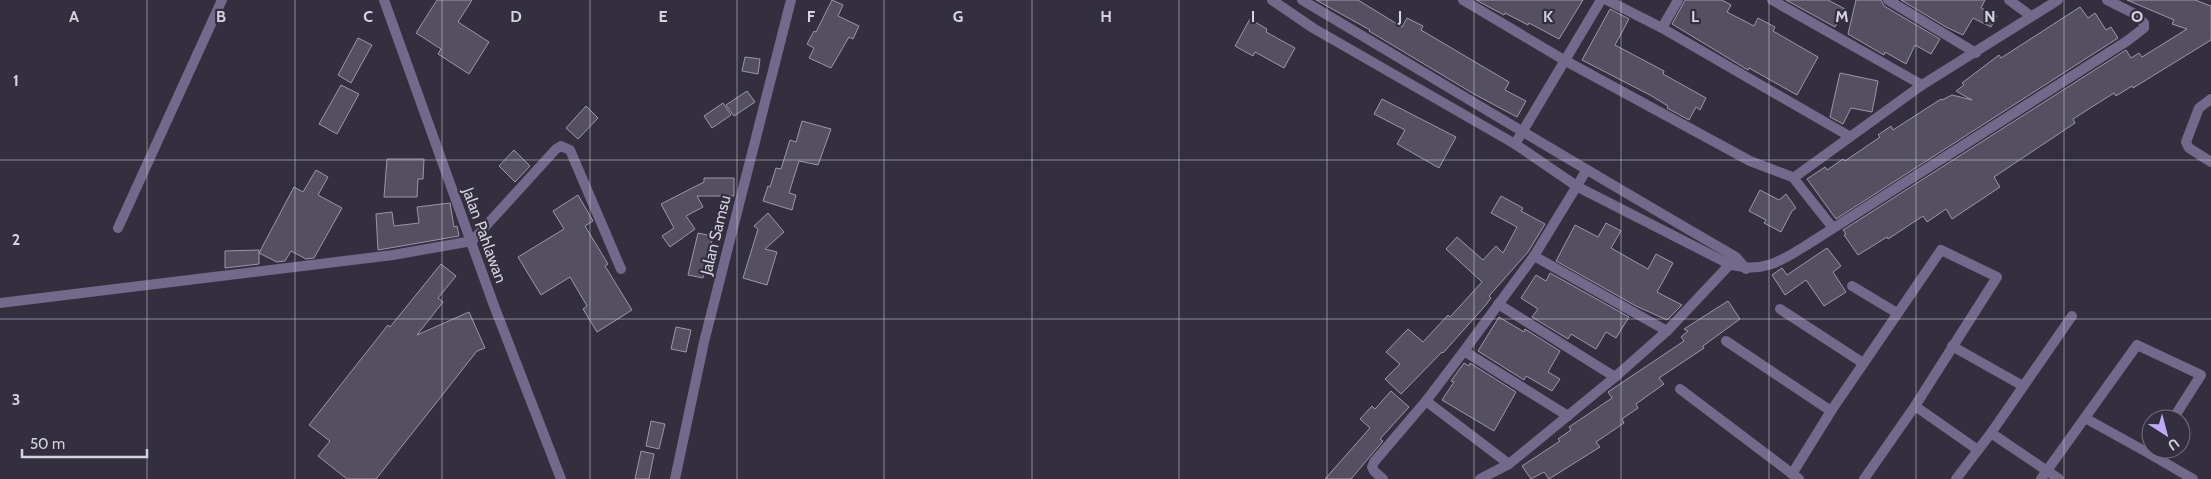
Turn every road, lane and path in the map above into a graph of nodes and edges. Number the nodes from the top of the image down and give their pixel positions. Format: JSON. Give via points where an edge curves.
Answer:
{"nodes":[{"id":1,"x":222,"y":0,"type":"edge"},
{"id":2,"x":384,"y":0,"type":"edge"},
{"id":3,"x":791,"y":0,"type":"edge"},
{"id":4,"x":1272,"y":0,"type":"edge"},
{"id":5,"x":1302,"y":0,"type":"edge"},
{"id":6,"x":1463,"y":0,"type":"edge"},
{"id":7,"x":1601,"y":0,"type":"edge"},
{"id":8,"x":1607,"y":0,"type":"edge"},
{"id":9,"x":1678,"y":0,"type":"edge"},
{"id":10,"x":1772,"y":0,"type":"edge"},
{"id":11,"x":1888,"y":0,"type":"edge"},
{"id":12,"x":2009,"y":0,"type":"edge"},
{"id":13,"x":2058,"y":0,"type":"edge"},
{"id":14,"x":2107,"y":0,"type":"edge"},
{"id":15,"x":2031,"y":16,"type":"junction"},
{"id":16,"x":1662,"y":28,"type":"junction"},
{"id":17,"x":1976,"y":53,"type":"junction"},
{"id":18,"x":1564,"y":60,"type":"junction"},
{"id":19,"x":1922,"y":85,"type":"junction"},
{"id":20,"x":2211,"y":99,"type":"edge"},
{"id":21,"x":1523,"y":130,"type":"junction"},
{"id":22,"x":1849,"y":136,"type":"junction"},
{"id":23,"x":1515,"y":144,"type":"junction"},
{"id":24,"x":2211,"y":162,"type":"edge"},
{"id":25,"x":1586,"y":171,"type":"junction"},
{"id":26,"x":1795,"y":178,"type":"junction"},
{"id":27,"x":1578,"y":187,"type":"junction"},
{"id":28,"x":118,"y":228,"type":"dead end"},
{"id":29,"x":1833,"y":228,"type":"junction"},
{"id":30,"x":472,"y":241,"type":"junction"},
{"id":31,"x":1534,"y":256,"type":"junction"},
{"id":32,"x":1733,"y":261,"type":"junction"},
{"id":33,"x":621,"y":270,"type":"dead end"},
{"id":34,"x":1852,"y":286,"type":"dead end"},
{"id":35,"x":0,"y":303,"type":"edge"},
{"id":36,"x":1498,"y":304,"type":"junction"},
{"id":37,"x":1780,"y":309,"type":"dead end"},
{"id":38,"x":1897,"y":313,"type":"junction"},
{"id":39,"x":2072,"y":316,"type":"dead end"},
{"id":40,"x":1667,"y":331,"type":"junction"},
{"id":41,"x":1726,"y":341,"type":"dead end"},
{"id":42,"x":1952,"y":346,"type":"junction"},
{"id":43,"x":1464,"y":351,"type":"junction"},
{"id":44,"x":1863,"y":363,"type":"junction"},
{"id":45,"x":1615,"y":377,"type":"junction"},
{"id":46,"x":2023,"y":386,"type":"junction"},
{"id":47,"x":1680,"y":389,"type":"dead end"},
{"id":48,"x":1426,"y":401,"type":"junction"},
{"id":49,"x":1915,"y":406,"type":"junction"},
{"id":50,"x":2179,"y":409,"type":"edge"},
{"id":51,"x":1831,"y":411,"type":"junction"},
{"id":52,"x":1568,"y":416,"type":"junction"},
{"id":53,"x":2085,"y":418,"type":"junction"},
{"id":54,"x":1991,"y":433,"type":"junction"},
{"id":55,"x":2141,"y":446,"type":"edge"},
{"id":56,"x":1978,"y":450,"type":"junction"},
{"id":57,"x":2163,"y":459,"type":"edge"},
{"id":58,"x":1509,"y":464,"type":"junction"},
{"id":59,"x":2044,"y":475,"type":"edge"},
{"id":60,"x":1795,"y":476,"type":"edge"},
{"id":61,"x":561,"y":479,"type":"edge"},
{"id":62,"x":675,"y":479,"type":"edge"},
{"id":63,"x":1383,"y":479,"type":"edge"},
{"id":64,"x":1480,"y":479,"type":"edge"},
{"id":65,"x":1864,"y":479,"type":"edge"},
{"id":66,"x":1956,"y":479,"type":"edge"},
{"id":67,"x":2059,"y":479,"type":"edge"},
{"id":68,"x":2193,"y":479,"type":"edge"}],
"edges":[{"from":1,"to":28,"type":"street"},
{"from":2,"to":30,"type":"street","name":"Jalan Pahlawan"},
{"from":3,"to":62,"type":"street","name":"Jalan Samsu","via":[[704,342]]},
{"from":4,"to":23,"type":"street","via":[[1313,28]]},
{"from":5,"to":21,"type":"street"},
{"from":6,"to":18,"type":"street"},
{"from":7,"to":18,"type":"street"},
{"from":8,"to":16,"type":"street"},
{"from":9,"to":16,"type":"street"},
{"from":10,"to":19,"type":"street"},
{"from":11,"to":17,"type":"street"},
{"from":12,"to":15,"type":"street"},
{"from":13,"to":15,"type":"street"},
{"from":14,"to":29,"type":"street","via":[[2135,14],[2144,23],[2144,28]]},
{"from":15,"to":17,"type":"street"},
{"from":16,"to":22,"type":"street"},
{"from":17,"to":19,"type":"street"},
{"from":18,"to":21,"type":"street"},
{"from":18,"to":26,"type":"street","via":[[1750,161]]},
{"from":19,"to":22,"type":"street"},
{"from":20,"to":24,"type":"street","via":[[2199,108],[2186,142],[2189,148]]},
{"from":21,"to":23,"type":"street"},
{"from":21,"to":25,"type":"street"},
{"from":22,"to":26,"type":"street"},
{"from":23,"to":27,"type":"street"},
{"from":25,"to":27,"type":"street"},
{"from":25,"to":32,"type":"street"},
{"from":26,"to":29,"type":"street"},
{"from":27,"to":31,"type":"street"},
{"from":27,"to":32,"type":"street"},
{"from":29,"to":32,"type":"street","via":[[1773,264],[1746,269]]},
{"from":30,"to":33,"type":"street","via":[[556,149],[565,147],[570,150]]},
{"from":30,"to":35,"type":"street","via":[[393,255]]},
{"from":30,"to":61,"type":"street","name":"Jalan Pahlawan"},
{"from":31,"to":36,"type":"street"},
{"from":31,"to":40,"type":"street"},
{"from":32,"to":40,"type":"street"},
{"from":34,"to":38,"type":"street"},
{"from":36,"to":43,"type":"street"},
{"from":36,"to":45,"type":"street"},
{"from":37,"to":44,"type":"street"},
{"from":38,"to":42,"type":"street","via":[[1941,250],[1998,277]]},
{"from":38,"to":44,"type":"street"},
{"from":39,"to":46,"type":"street"},
{"from":40,"to":45,"type":"street"},
{"from":41,"to":51,"type":"street"},
{"from":42,"to":46,"type":"street"},
{"from":42,"to":49,"type":"street"},
{"from":43,"to":48,"type":"street"},
{"from":43,"to":52,"type":"street"},
{"from":44,"to":51,"type":"street"},
{"from":45,"to":52,"type":"street"},
{"from":46,"to":54,"type":"street"},
{"from":47,"to":60,"type":"street"},
{"from":48,"to":58,"type":"street"},
{"from":48,"to":63,"type":"street","via":[[1374,462],[1374,471]]},
{"from":49,"to":56,"type":"street"},
{"from":49,"to":65,"type":"street"},
{"from":50,"to":53,"type":"street","via":[[2201,375],[2137,345]]},
{"from":51,"to":60,"type":"street"},
{"from":52,"to":58,"type":"street"},
{"from":53,"to":55,"type":"street"},
{"from":53,"to":59,"type":"street"},
{"from":54,"to":56,"type":"street"},
{"from":54,"to":59,"type":"street"},
{"from":56,"to":66,"type":"street"},
{"from":57,"to":68,"type":"street"},
{"from":58,"to":64,"type":"street"},
{"from":59,"to":67,"type":"street"}]}
